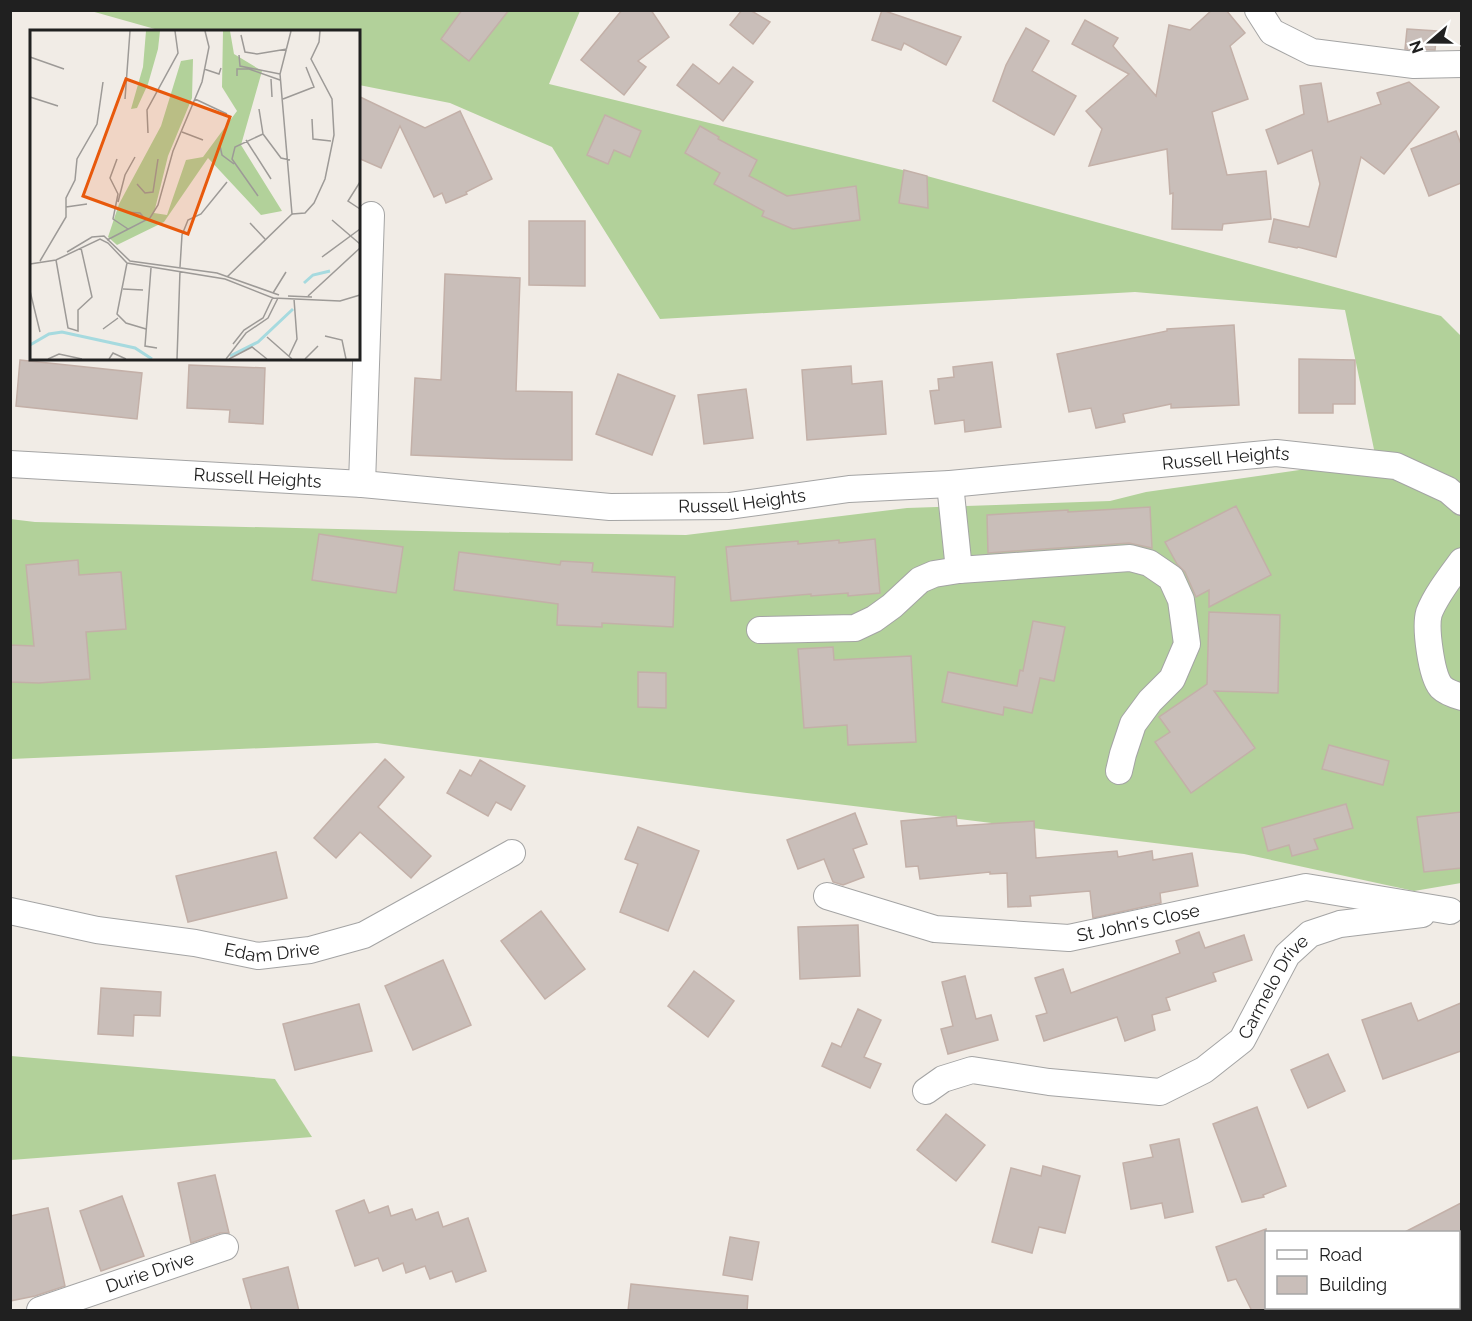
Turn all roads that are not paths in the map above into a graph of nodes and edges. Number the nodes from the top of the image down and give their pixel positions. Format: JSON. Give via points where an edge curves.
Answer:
{"nodes":[{"id":1,"x":1258,"y":10,"type":"edge"},
{"id":2,"x":1461,"y":64,"type":"edge"},
{"id":3,"x":371,"y":215,"type":"dead end"},
{"id":4,"x":10,"y":464,"type":"edge"},
{"id":5,"x":362,"y":484,"type":"junction"},
{"id":6,"x":950,"y":484,"type":"junction"},
{"id":7,"x":1461,"y":502,"type":"edge"},
{"id":8,"x":1461,"y":561,"type":"edge"},
{"id":9,"x":959,"y":570,"type":"junction"},
{"id":10,"x":760,"y":630,"type":"dead end"},
{"id":11,"x":1461,"y":698,"type":"edge"},
{"id":12,"x":1119,"y":771,"type":"dead end"},
{"id":13,"x":512,"y":853,"type":"dead end"},
{"id":14,"x":826,"y":896,"type":"dead end"},
{"id":15,"x":10,"y":910,"type":"edge"},
{"id":16,"x":1456,"y":911,"type":"edge"},
{"id":17,"x":926,"y":1090,"type":"dead end"},
{"id":18,"x":225,"y":1247,"type":"dead end"},
{"id":19,"x":40,"y":1311,"type":"edge"}],
"edges":[{"from":1,"to":2,"type":"street","via":[[1272,32],[1312,52],[1414,65]]},
{"from":3,"to":5,"type":"street"},
{"from":4,"to":5,"type":"street","name":"Russell Heights"},
{"from":5,"to":6,"type":"street","name":"Russell Heights","via":[[610,507],[729,506],[849,489]]},
{"from":6,"to":7,"type":"street","name":"Russell Heights","via":[[1276,453],[1396,466],[1448,490]]},
{"from":6,"to":9,"type":"street"},
{"from":8,"to":11,"type":"street","via":[[1429,615],[1429,648],[1441,687]]},
{"from":9,"to":10,"type":"street","via":[[920,580],[892,606],[855,628]]},
{"from":9,"to":12,"type":"street","via":[[1130,558],[1149,563],[1171,578],[1181,600],[1187,644],[1172,679],[1133,724]]},
{"from":13,"to":15,"type":"street","name":"Edam Drive","via":[[364,935],[310,950],[258,956],[97,930]]},
{"from":14,"to":16,"type":"street","name":"St John's Close","via":[[935,929],[1069,939],[1306,887]]},
{"from":16,"to":17,"type":"street","name":"Carmelo Drive","via":[[1340,924],[1310,934],[1287,955],[1242,1040],[1204,1070],[1160,1092],[972,1070],[943,1079]]},
{"from":18,"to":19,"type":"street","name":"Durie Drive"}]}
